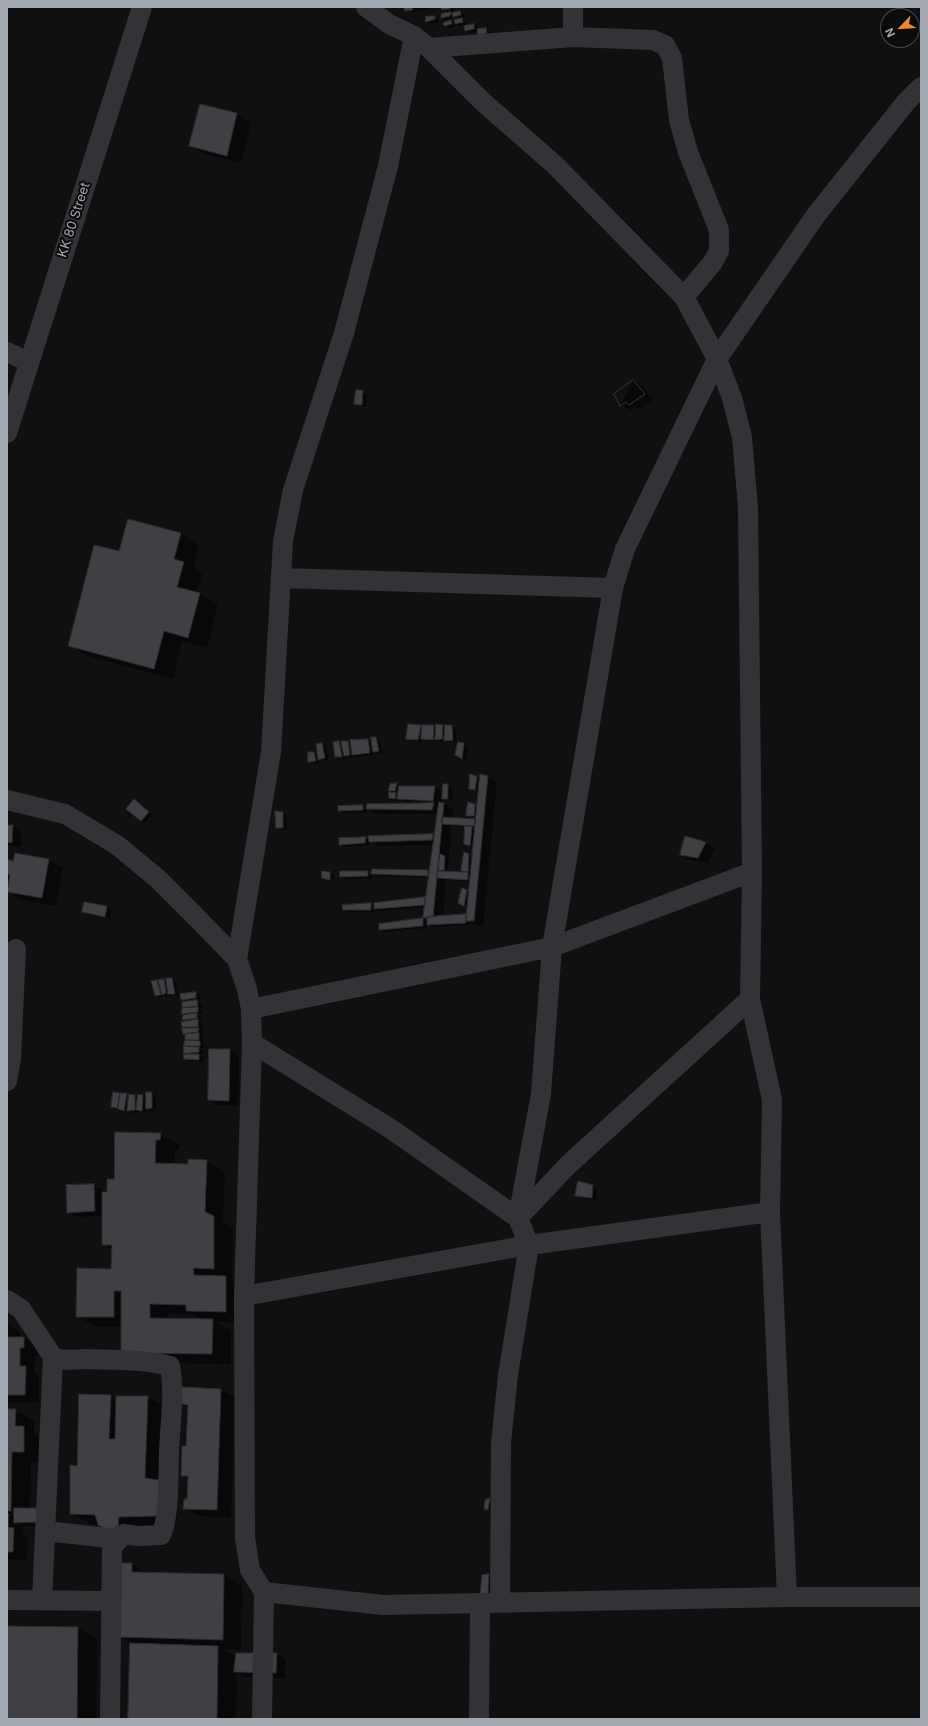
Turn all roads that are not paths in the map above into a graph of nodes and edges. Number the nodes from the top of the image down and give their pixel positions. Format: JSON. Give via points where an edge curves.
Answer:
{"nodes":[{"id":1,"x":142,"y":7,"type":"edge"},
{"id":2,"x":366,"y":7,"type":"edge"},
{"id":3,"x":573,"y":7,"type":"edge"},
{"id":4,"x":573,"y":37,"type":"junction"},
{"id":5,"x":422,"y":42,"type":"junction"},
{"id":6,"x":921,"y":87,"type":"edge"},
{"id":7,"x":684,"y":297,"type":"junction"},
{"id":8,"x":7,"y":352,"type":"edge"},
{"id":9,"x":716,"y":359,"type":"junction"},
{"id":10,"x":29,"y":362,"type":"junction"},
{"id":11,"x":7,"y":433,"type":"edge"},
{"id":12,"x":281,"y":578,"type":"junction"},
{"id":13,"x":613,"y":588,"type":"junction"},
{"id":14,"x":7,"y":800,"type":"edge"},
{"id":15,"x":752,"y":872,"type":"junction"},
{"id":16,"x":552,"y":946,"type":"junction"},
{"id":17,"x":16,"y":949,"type":"dead end"},
{"id":18,"x":237,"y":959,"type":"junction"},
{"id":19,"x":750,"y":999,"type":"junction"},
{"id":20,"x":251,"y":1009,"type":"junction"},
{"id":21,"x":252,"y":1044,"type":"junction"},
{"id":22,"x":7,"y":1081,"type":"edge"},
{"id":23,"x":770,"y":1212,"type":"junction"},
{"id":24,"x":518,"y":1218,"type":"junction"},
{"id":25,"x":529,"y":1245,"type":"junction"},
{"id":26,"x":244,"y":1296,"type":"junction"},
{"id":27,"x":7,"y":1300,"type":"edge"},
{"id":28,"x":53,"y":1357,"type":"junction"},
{"id":29,"x":45,"y":1531,"type":"junction"},
{"id":30,"x":119,"y":1539,"type":"junction"},
{"id":31,"x":264,"y":1592,"type":"junction"},
{"id":32,"x":787,"y":1597,"type":"junction"},
{"id":33,"x":921,"y":1597,"type":"edge"},
{"id":34,"x":7,"y":1600,"type":"edge"},
{"id":35,"x":42,"y":1600,"type":"junction"},
{"id":36,"x":110,"y":1601,"type":"junction"},
{"id":37,"x":500,"y":1602,"type":"junction"},
{"id":38,"x":480,"y":1603,"type":"junction"},
{"id":39,"x":110,"y":1719,"type":"edge"},
{"id":40,"x":262,"y":1719,"type":"edge"},
{"id":41,"x":479,"y":1719,"type":"edge"}],
"edges":[{"from":1,"to":10,"type":"street","name":"KK 80 Street"},
{"from":2,"to":5,"type":"street","via":[[389,24]]},
{"from":3,"to":4,"type":"street"},
{"from":4,"to":5,"type":"street"},
{"from":4,"to":7,"type":"street","via":[[653,40],[665,46],[672,58],[679,120],[719,230],[719,251]]},
{"from":5,"to":7,"type":"street","via":[[483,102],[555,165]]},
{"from":5,"to":12,"type":"street","via":[[344,333],[293,490],[283,541]]},
{"from":6,"to":9,"type":"street","via":[[906,102],[816,215]]},
{"from":7,"to":9,"type":"street"},
{"from":8,"to":10,"type":"street"},
{"from":9,"to":13,"type":"street","via":[[625,549]]},
{"from":9,"to":15,"type":"street","via":[[732,398],[742,437],[748,508]]},
{"from":10,"to":11,"type":"street","name":"KK 80 Street"},
{"from":12,"to":13,"type":"street"},
{"from":12,"to":18,"type":"street","via":[[271,752]]},
{"from":13,"to":16,"type":"street"},
{"from":14,"to":18,"type":"street","via":[[65,814],[117,844],[158,879]]},
{"from":15,"to":16,"type":"street"},
{"from":15,"to":19,"type":"street"},
{"from":16,"to":20,"type":"street"},
{"from":16,"to":24,"type":"street","via":[[541,1094]]},
{"from":17,"to":22,"type":"street","via":[[11,1058]]},
{"from":18,"to":20,"type":"street"},
{"from":19,"to":23,"type":"street","via":[[772,1100]]},
{"from":19,"to":24,"type":"street","via":[[568,1165]]},
{"from":20,"to":21,"type":"street"},
{"from":21,"to":24,"type":"street","via":[[391,1129]]},
{"from":21,"to":26,"type":"street"},
{"from":23,"to":25,"type":"street"},
{"from":23,"to":32,"type":"street"},
{"from":24,"to":25,"type":"street"},
{"from":25,"to":26,"type":"street"},
{"from":25,"to":37,"type":"street","via":[[508,1375],[501,1442]]},
{"from":26,"to":31,"type":"street","via":[[245,1538],[250,1570]]},
{"from":27,"to":28,"type":"street","via":[[21,1309]]},
{"from":28,"to":29,"type":"street"},
{"from":28,"to":30,"type":"street","via":[[59,1360],[84,1359],[170,1366],[172,1388],[164,1529],[161,1535],[124,1534]]},
{"from":29,"to":30,"type":"street"},
{"from":29,"to":35,"type":"street"},
{"from":30,"to":36,"type":"street","via":[[112,1546]]},
{"from":31,"to":38,"type":"street","via":[[383,1605]]},
{"from":31,"to":40,"type":"street"},
{"from":32,"to":33,"type":"street"},
{"from":32,"to":37,"type":"street"},
{"from":34,"to":35,"type":"street"},
{"from":35,"to":36,"type":"street"},
{"from":36,"to":39,"type":"street"},
{"from":37,"to":38,"type":"street"},
{"from":38,"to":41,"type":"street"}]}
